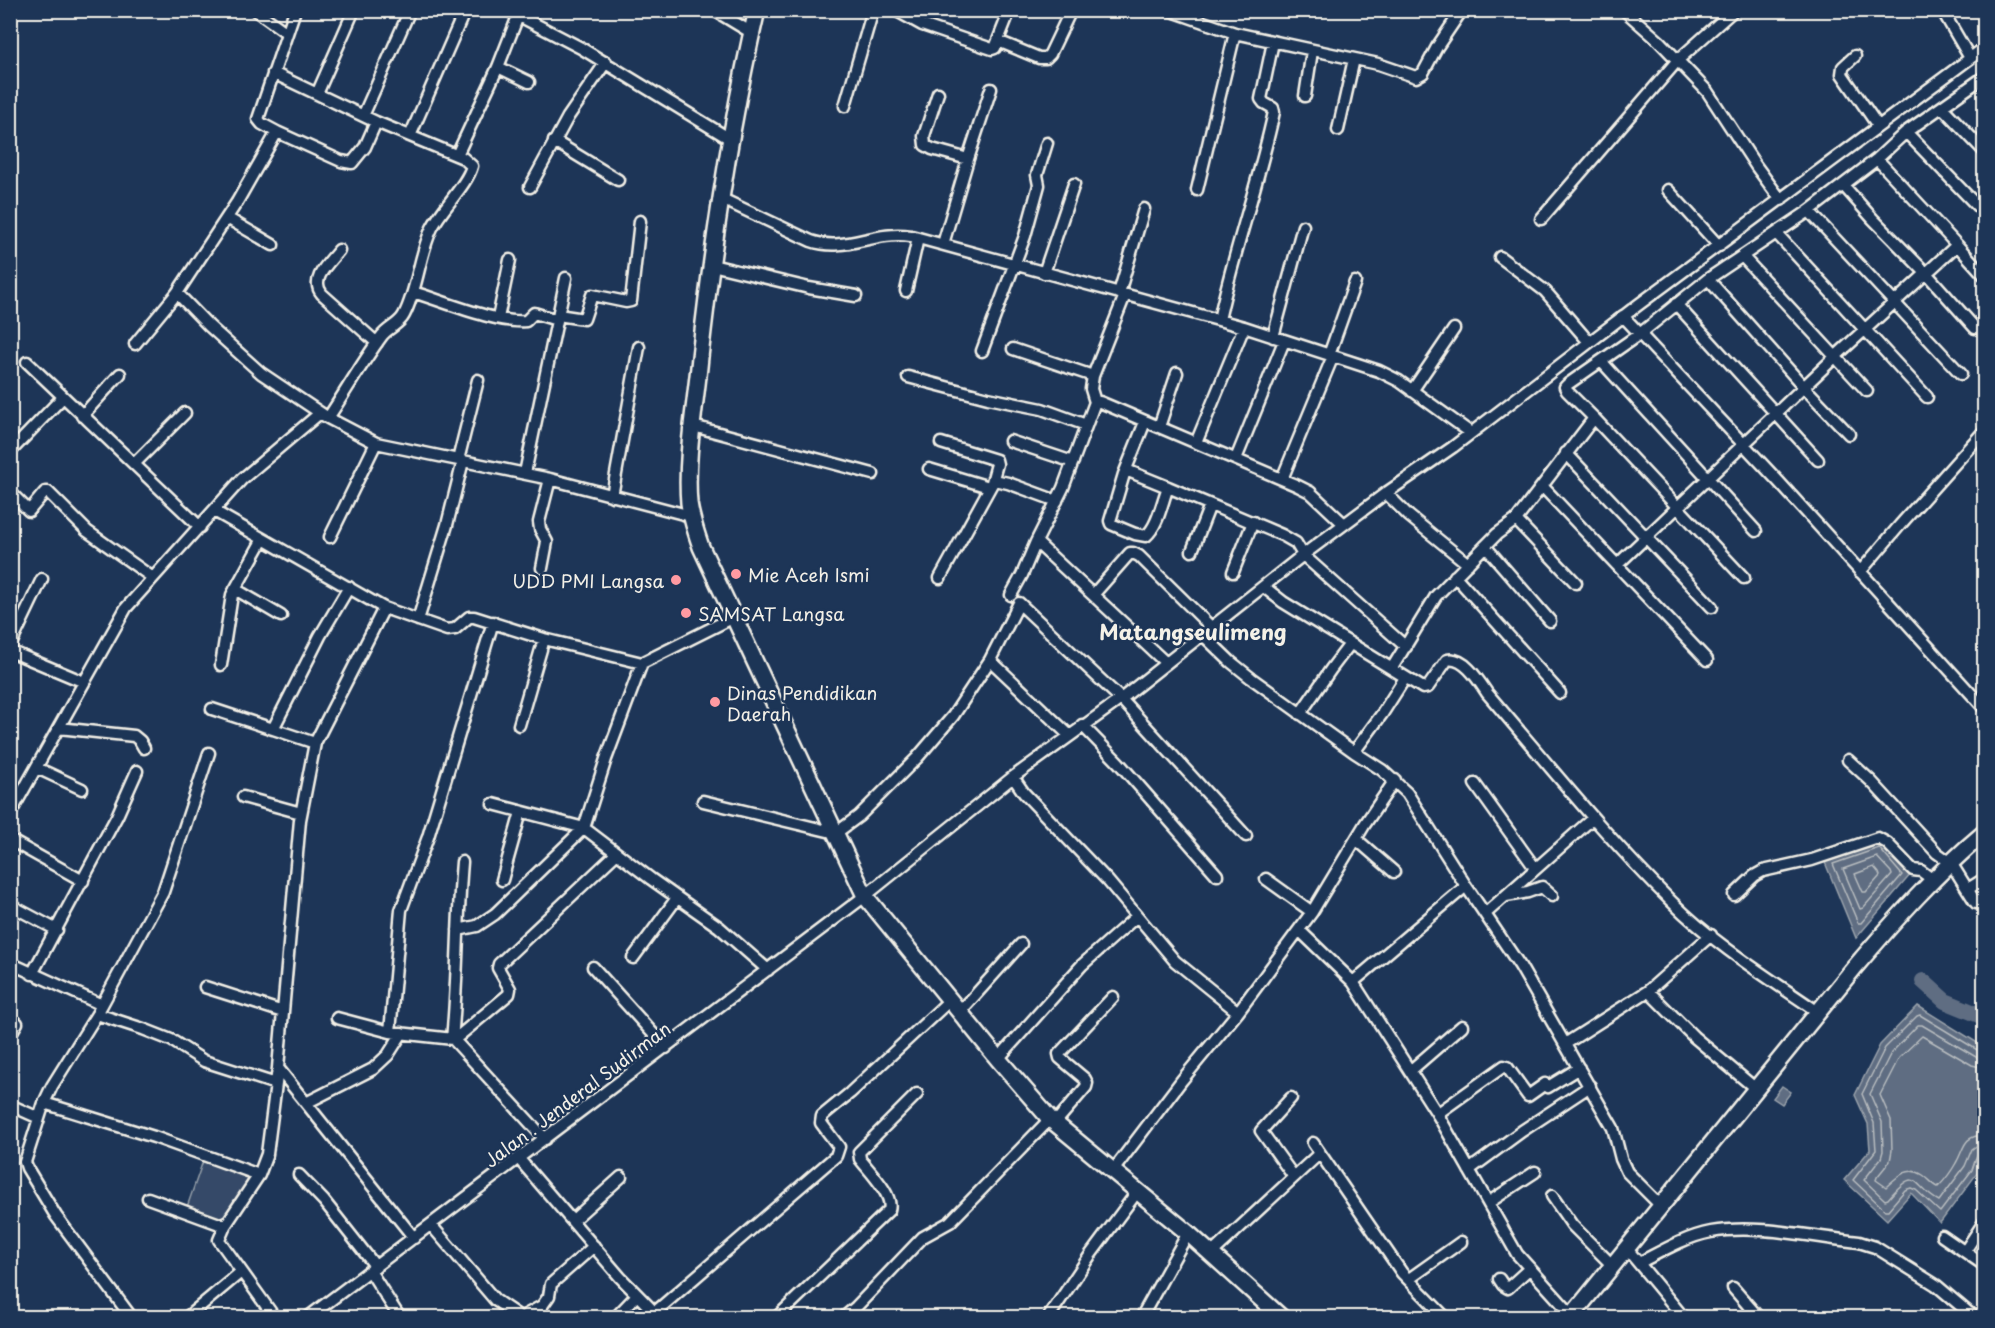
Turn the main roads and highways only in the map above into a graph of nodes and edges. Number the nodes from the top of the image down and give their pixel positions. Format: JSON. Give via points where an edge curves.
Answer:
{"nodes":[{"id":1,"x":757,"y":10,"type":"edge"},
{"id":2,"x":1984,"y":833,"type":"edge"},
{"id":3,"x":1571,"y":1316,"type":"edge"},
{"id":4,"x":1282,"y":1317,"type":"edge"}],
"edges":[{"from":1,"to":4,"type":"highway","via":[[720,198],[693,426],[689,479],[692,516],[701,547],[865,896],[1053,1121]]},
{"from":2,"to":3,"type":"highway","via":[[1902,912]]}]}
